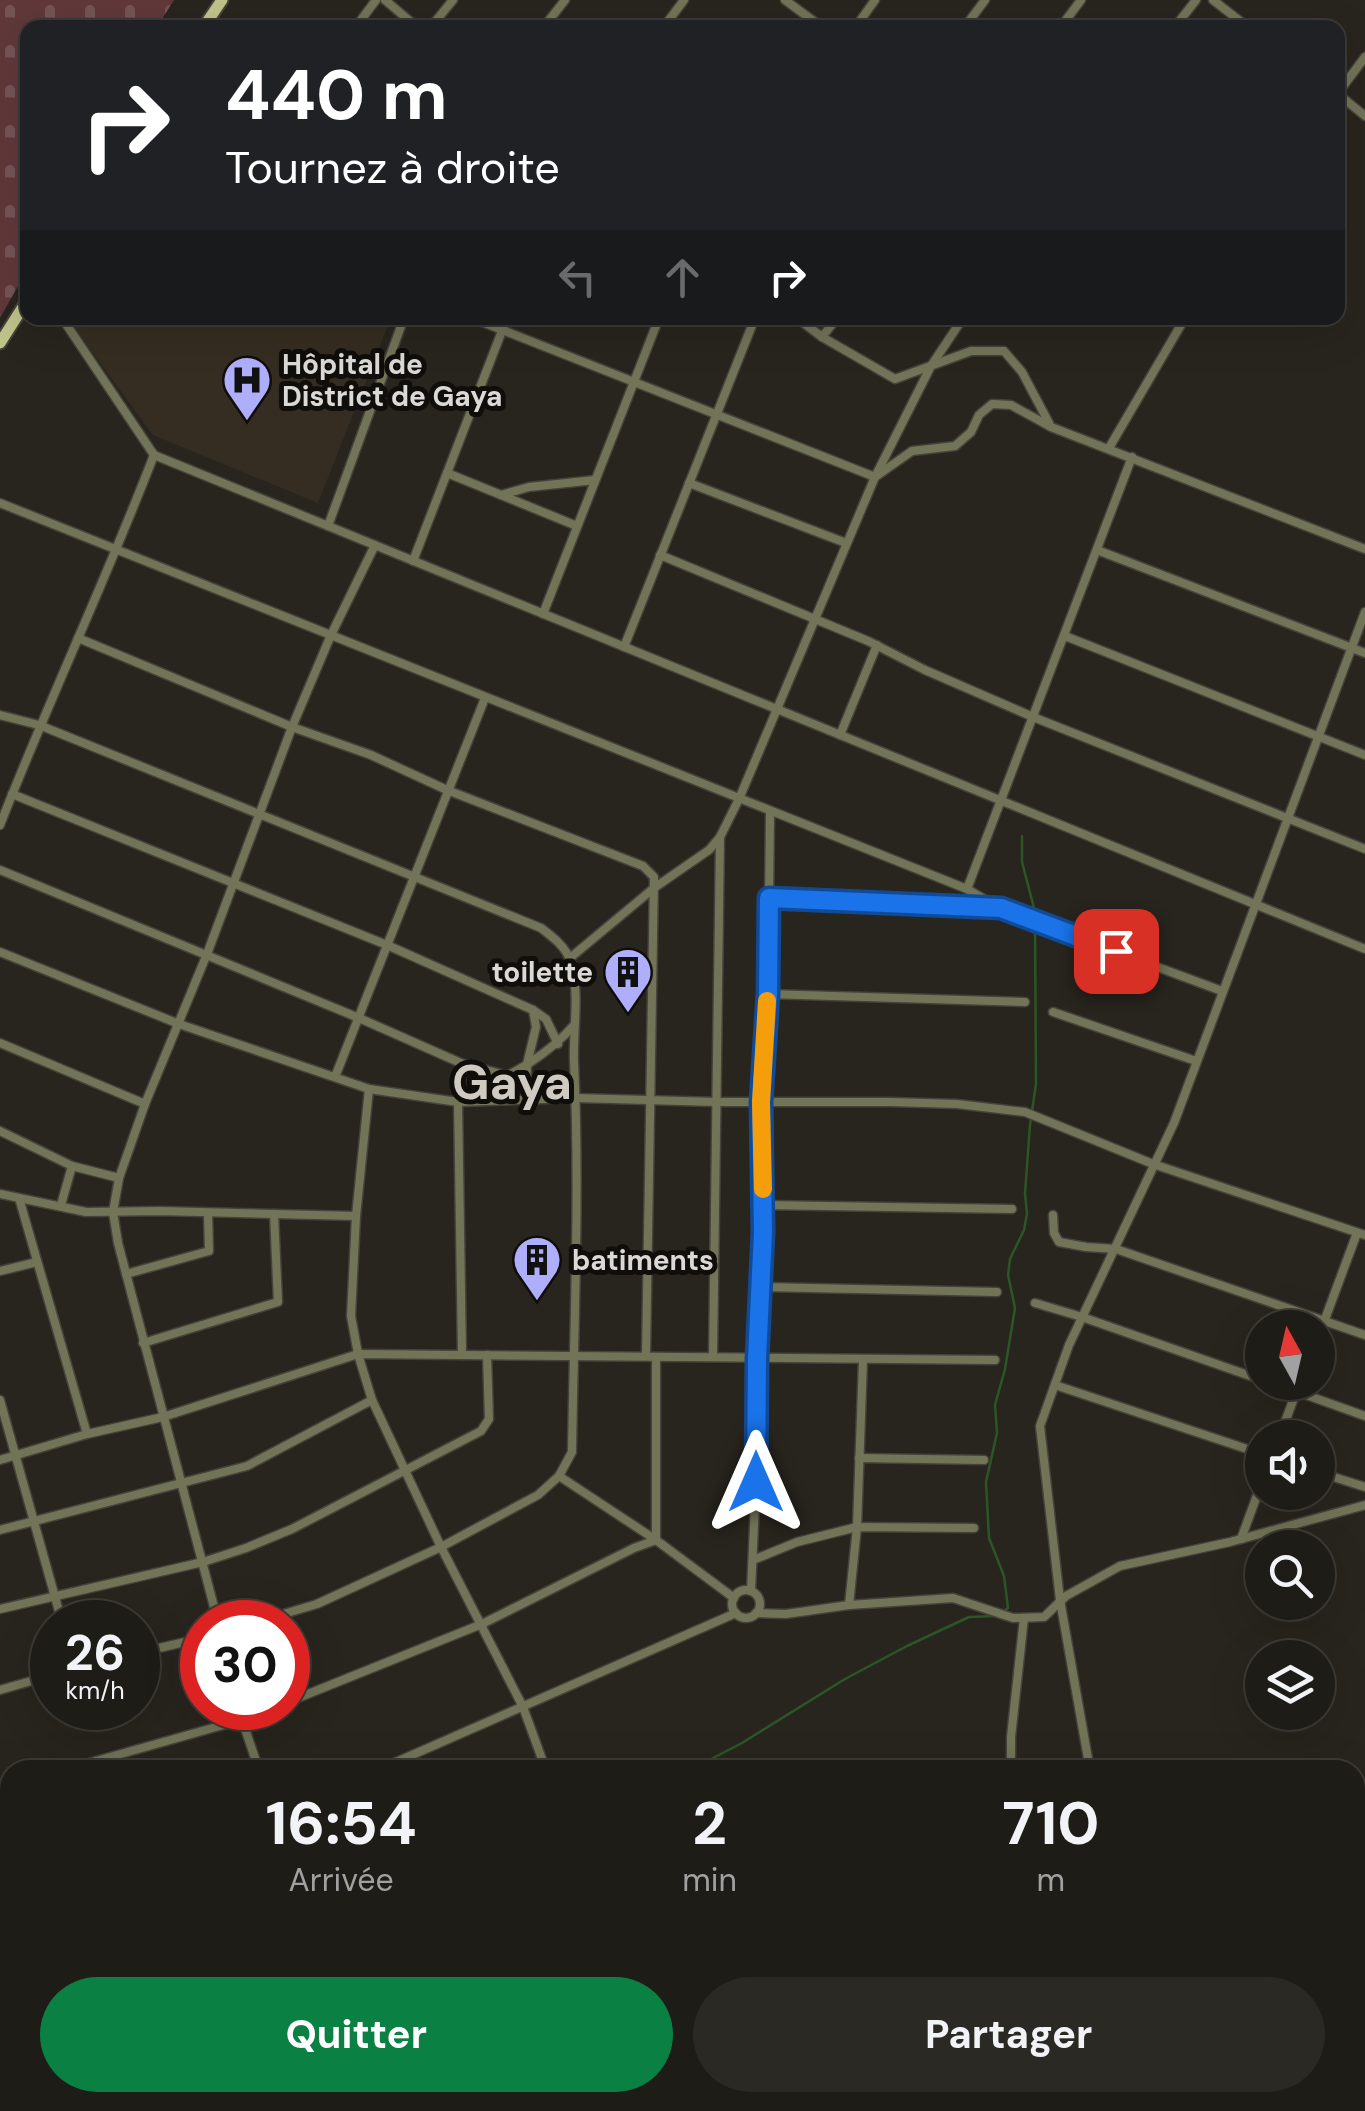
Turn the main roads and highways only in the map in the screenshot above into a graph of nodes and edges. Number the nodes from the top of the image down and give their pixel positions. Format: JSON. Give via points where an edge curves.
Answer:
{"nodes":[{"id":1,"x":20,"y":311,"type":"edge"},
{"id":2,"x":0,"y":342,"type":"edge"}],
"edges":[{"from":1,"to":2,"type":"main road"}]}
